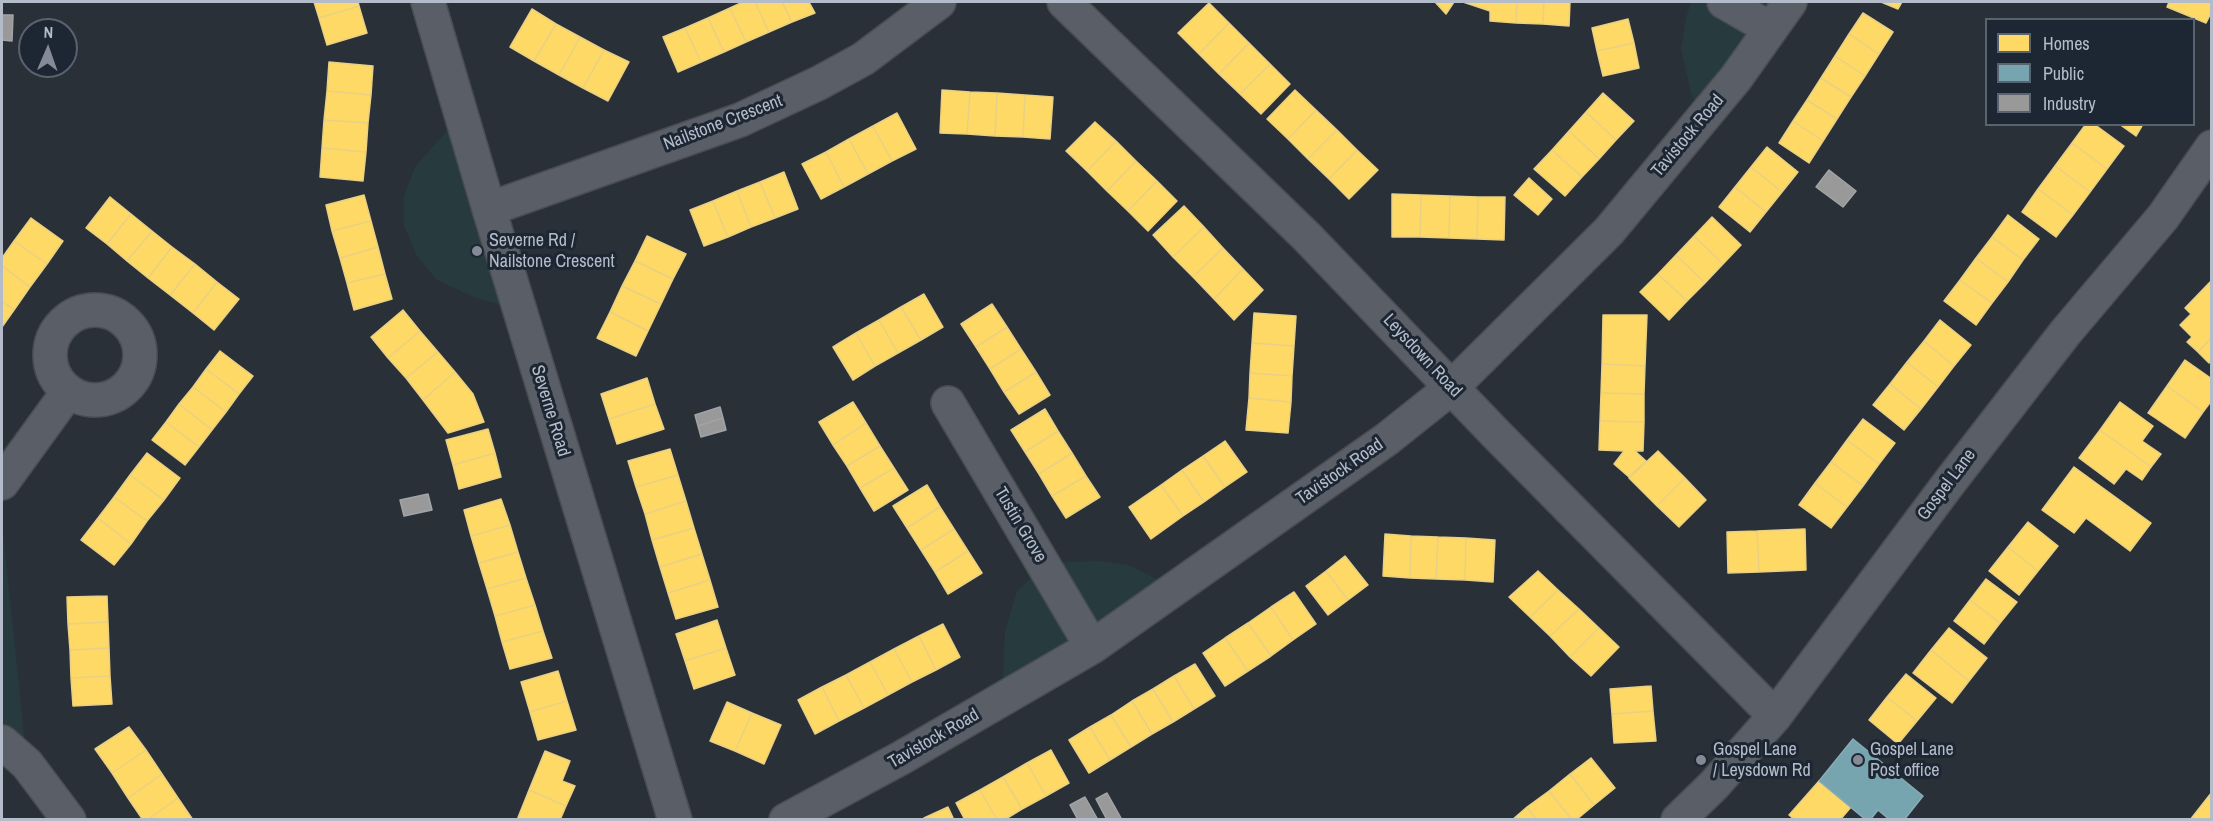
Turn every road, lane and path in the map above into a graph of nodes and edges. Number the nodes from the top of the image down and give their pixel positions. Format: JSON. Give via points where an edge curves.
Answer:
{"nodes":[{"id":1,"x":428,"y":2,"type":"edge"},
{"id":2,"x":939,"y":2,"type":"edge"},
{"id":3,"x":1064,"y":2,"type":"edge"},
{"id":4,"x":1724,"y":2,"type":"edge"},
{"id":5,"x":1790,"y":2,"type":"edge"},
{"id":6,"x":1771,"y":29,"type":"junction"},
{"id":7,"x":2211,"y":147,"type":"edge"},
{"id":8,"x":489,"y":209,"type":"junction"},
{"id":9,"x":1451,"y":388,"type":"junction"},
{"id":10,"x":68,"y":392,"type":"dead end"},
{"id":11,"x":948,"y":404,"type":"dead end"},
{"id":12,"x":2,"y":483,"type":"edge"},
{"id":13,"x":1092,"y":647,"type":"junction"},
{"id":14,"x":1775,"y":716,"type":"junction"},
{"id":15,"x":2,"y":742,"type":"edge"},
{"id":16,"x":69,"y":819,"type":"edge"},
{"id":17,"x":675,"y":819,"type":"edge"},
{"id":18,"x":786,"y":819,"type":"edge"},
{"id":19,"x":1678,"y":819,"type":"edge"}],
"edges":[{"from":1,"to":8,"type":"street","name":"Severne Road"},
{"from":2,"to":8,"type":"street","name":"Nailstone Crescent","via":[[863,59],[819,84],[740,120]]},
{"from":3,"to":9,"type":"street","name":"Leysdown Road","via":[[1307,237]]},
{"from":4,"to":6,"type":"street"},
{"from":5,"to":6,"type":"street","name":"Tavistock Road"},
{"from":6,"to":9,"type":"street","name":"Tavistock Road","via":[[1736,78],[1610,231]]},
{"from":7,"to":14,"type":"street","name":"Gospel Lane","via":[[2163,217],[2065,333]]},
{"from":8,"to":17,"type":"street","name":"Severne Road"},
{"from":9,"to":13,"type":"street","name":"Tavistock Road","via":[[1387,439]]},
{"from":9,"to":14,"type":"street","name":"Leysdown Road"},
{"from":10,"to":12,"type":"street"},
{"from":11,"to":13,"type":"street","name":"Tustin Grove"},
{"from":13,"to":18,"type":"street","name":"Tavistock Road","via":[[901,758]]},
{"from":14,"to":19,"type":"street","name":"Gospel Lane"},
{"from":15,"to":16,"type":"street","via":[[27,764]]}]}
